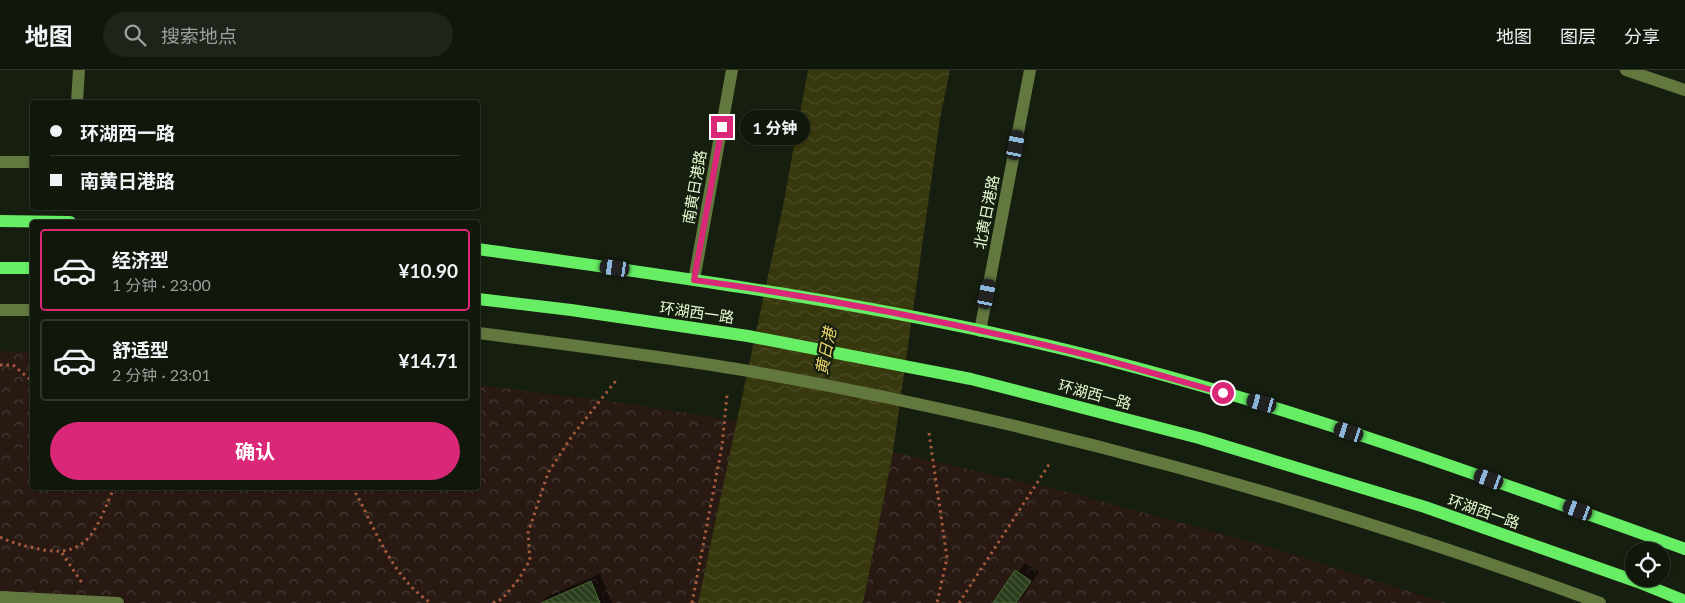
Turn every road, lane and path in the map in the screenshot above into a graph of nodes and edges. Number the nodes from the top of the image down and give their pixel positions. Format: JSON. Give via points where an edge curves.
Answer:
{"nodes":[{"id":1,"x":79,"y":70,"type":"edge"},
{"id":2,"x":732,"y":70,"type":"edge"},
{"id":3,"x":1030,"y":70,"type":"edge"},
{"id":4,"x":1626,"y":70,"type":"edge"},
{"id":5,"x":1685,"y":90,"type":"edge"},
{"id":6,"x":77,"y":100,"type":"edge"},
{"id":7,"x":0,"y":162,"type":"edge"},
{"id":8,"x":30,"y":162,"type":"edge"},
{"id":9,"x":0,"y":221,"type":"edge"},
{"id":10,"x":30,"y":221,"type":"edge"},
{"id":11,"x":480,"y":249,"type":"edge"},
{"id":12,"x":0,"y":268,"type":"edge"},
{"id":13,"x":30,"y":268,"type":"edge"},
{"id":14,"x":694,"y":280,"type":"junction"},
{"id":15,"x":480,"y":299,"type":"edge"},
{"id":16,"x":0,"y":310,"type":"edge"},
{"id":17,"x":30,"y":310,"type":"edge"},
{"id":18,"x":980,"y":331,"type":"junction"},
{"id":19,"x":480,"y":333,"type":"edge"},
{"id":20,"x":0,"y":365,"type":"edge"},
{"id":21,"x":30,"y":378,"type":"edge"},
{"id":22,"x":618,"y":378,"type":"dead end"},
{"id":23,"x":726,"y":394,"type":"dead end"},
{"id":24,"x":929,"y":433,"type":"dead end"},
{"id":25,"x":1050,"y":463,"type":"dead end"},
{"id":26,"x":113,"y":490,"type":"edge"},
{"id":27,"x":352,"y":490,"type":"edge"},
{"id":28,"x":0,"y":537,"type":"edge"},
{"id":29,"x":1685,"y":549,"type":"edge"},
{"id":30,"x":62,"y":553,"type":"junction"},
{"id":31,"x":0,"y":597,"type":"edge"},
{"id":32,"x":93,"y":600,"type":"junction"},
{"id":33,"x":1685,"y":601,"type":"edge"},
{"id":34,"x":118,"y":603,"type":"edge"},
{"id":35,"x":432,"y":603,"type":"edge"},
{"id":36,"x":493,"y":603,"type":"edge"},
{"id":37,"x":692,"y":603,"type":"edge"},
{"id":38,"x":937,"y":603,"type":"edge"},
{"id":39,"x":959,"y":603,"type":"edge"},
{"id":40,"x":1600,"y":603,"type":"edge"}],
"edges":[{"from":1,"to":6,"type":"street"},
{"from":2,"to":14,"type":"street","name":"南黄日港路"},
{"from":3,"to":18,"type":"street","name":"北黄日港路"},
{"from":4,"to":5,"type":"street"},
{"from":7,"to":8,"type":"street"},
{"from":9,"to":10,"type":"main road"},
{"from":11,"to":14,"type":"main road"},
{"from":12,"to":13,"type":"main road"},
{"from":14,"to":18,"type":"main road","via":[[756,288]]},
{"from":15,"to":33,"type":"main road","name":"环湖西一路","via":[[748,336],[971,379],[1218,444],[1425,507]]},
{"from":16,"to":17,"type":"street"},
{"from":18,"to":29,"type":"main road","via":[[1071,351],[1262,403],[1453,466]]},
{"from":19,"to":40,"type":"street","via":[[738,370],[909,403],[1092,446],[1484,560]]},
{"from":20,"to":21,"type":"path","via":[[13,365]]},
{"from":22,"to":36,"type":"path","via":[[572,436],[548,473],[528,533],[530,560],[502,599]]},
{"from":23,"to":37,"type":"path","via":[[722,446]]},
{"from":24,"to":38,"type":"path","via":[[947,558]]},
{"from":25,"to":39,"type":"path"},
{"from":26,"to":30,"type":"path","via":[[96,527],[83,544]]},
{"from":27,"to":35,"type":"path","via":[[388,558],[419,595]]},
{"from":28,"to":30,"type":"path","via":[[18,546]]},
{"from":30,"to":32,"type":"path"},
{"from":31,"to":32,"type":"street"},
{"from":32,"to":34,"type":"street"}]}
